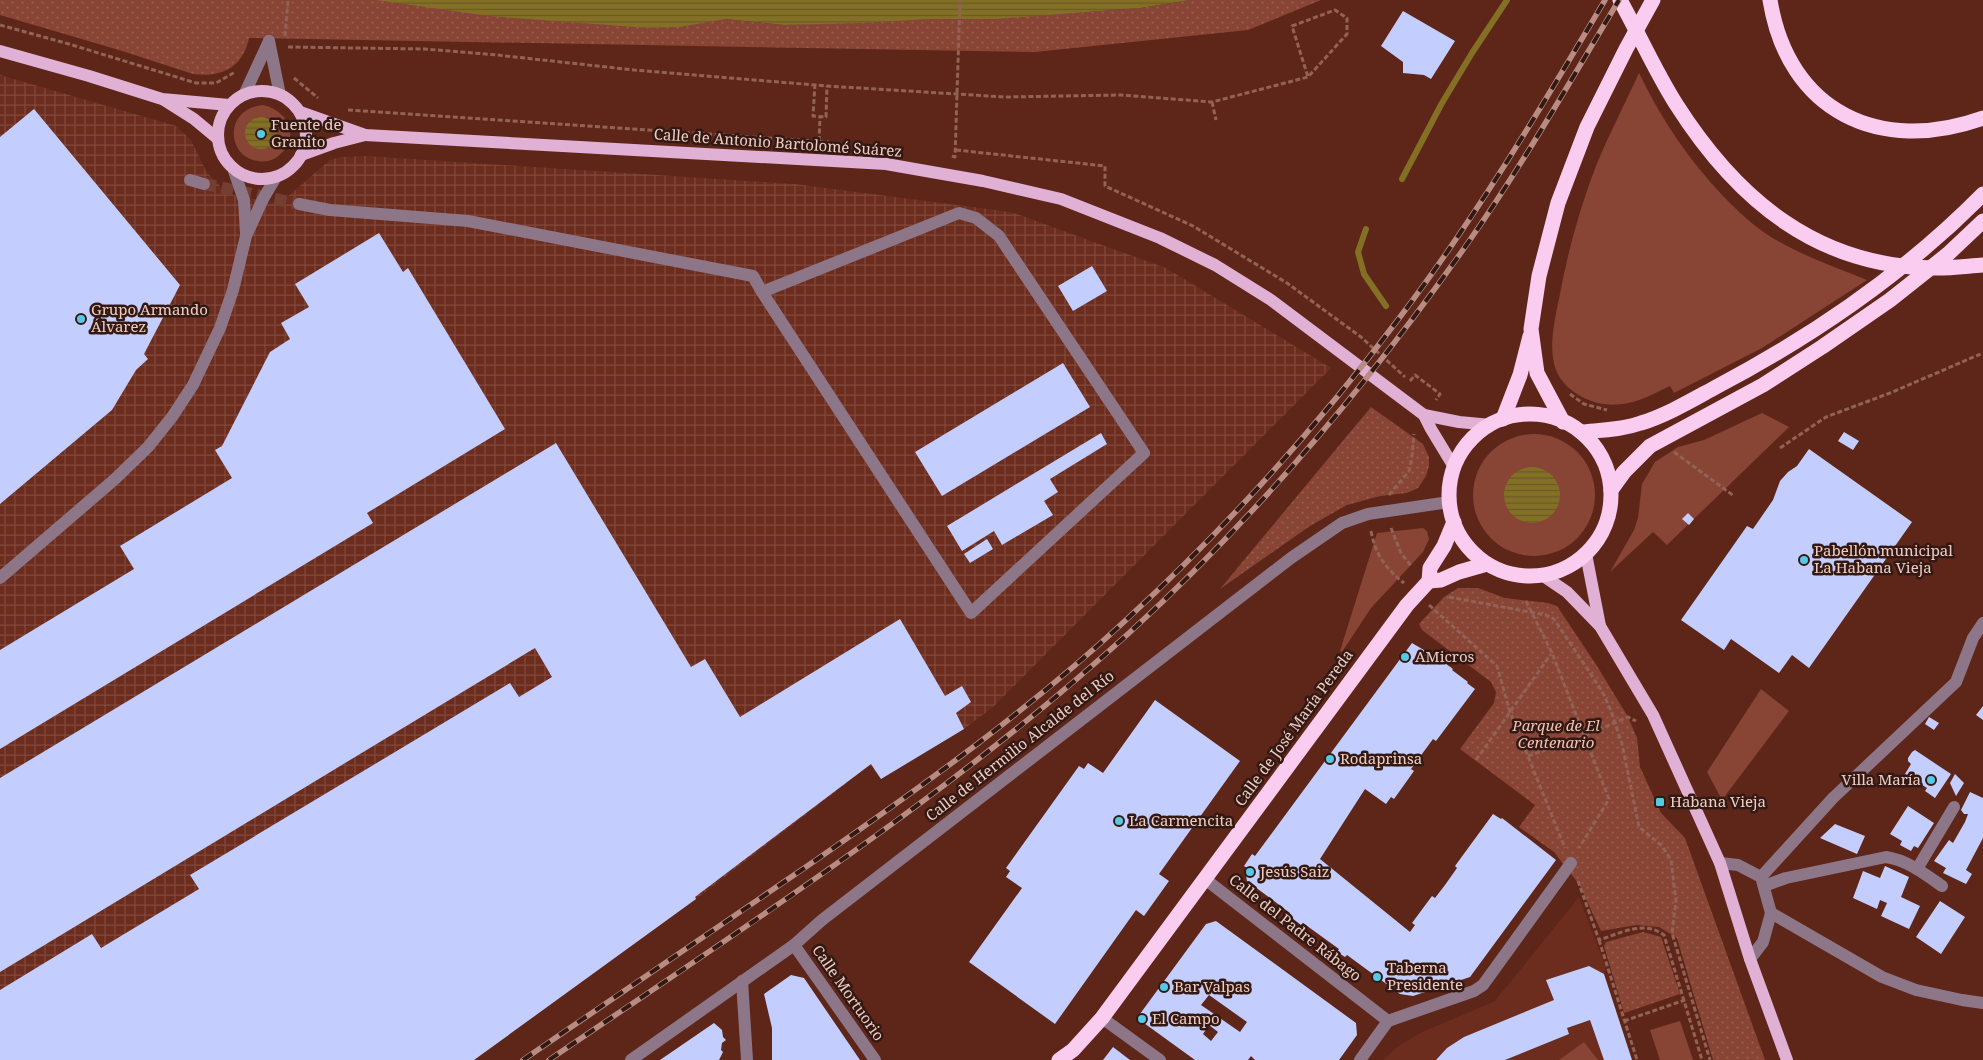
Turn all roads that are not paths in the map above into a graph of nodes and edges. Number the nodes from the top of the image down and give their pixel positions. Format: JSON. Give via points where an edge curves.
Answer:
{"nodes":[{"id":1,"x":1620,"y":0,"type":"edge"},
{"id":2,"x":1653,"y":0,"type":"edge"},
{"id":3,"x":1770,"y":0,"type":"edge"},
{"id":4,"x":0,"y":51,"type":"edge"},
{"id":5,"x":245,"y":93,"type":"junction"},
{"id":6,"x":280,"y":95,"type":"junction"},
{"id":7,"x":162,"y":99,"type":"junction"},
{"id":8,"x":229,"y":105,"type":"junction"},
{"id":9,"x":300,"y":112,"type":"junction"},
{"id":10,"x":1983,"y":118,"type":"edge"},
{"id":11,"x":365,"y":134,"type":"junction"},
{"id":12,"x":218,"y":139,"type":"junction"},
{"id":13,"x":301,"y":155,"type":"junction"},
{"id":14,"x":233,"y":168,"type":"junction"},
{"id":15,"x":276,"y":177,"type":"junction"},
{"id":16,"x":190,"y":180,"type":"dead end"},
{"id":17,"x":204,"y":184,"type":"tunnel mouth"},
{"id":18,"x":1983,"y":194,"type":"edge"},
{"id":19,"x":299,"y":204,"type":"tunnel mouth"},
{"id":20,"x":1983,"y":221,"type":"edge"},
{"id":21,"x":246,"y":236,"type":"junction"},
{"id":22,"x":1983,"y":265,"type":"edge"},
{"id":23,"x":762,"y":292,"type":"junction"},
{"id":24,"x":1532,"y":329,"type":"junction"},
{"id":25,"x":1424,"y":415,"type":"junction"},
{"id":26,"x":1497,"y":422,"type":"junction"},
{"id":27,"x":1563,"y":422,"type":"junction"},
{"id":28,"x":1581,"y":432,"type":"junction"},
{"id":29,"x":1454,"y":467,"type":"junction"},
{"id":30,"x":1611,"y":490,"type":"junction"},
{"id":31,"x":1449,"y":502,"type":"junction"},
{"id":32,"x":1454,"y":522,"type":"junction"},
{"id":33,"x":1586,"y":554,"type":"junction"},
{"id":34,"x":1487,"y":564,"type":"junction"},
{"id":35,"x":1542,"y":575,"type":"junction"},
{"id":36,"x":0,"y":578,"type":"edge"},
{"id":37,"x":1428,"y":581,"type":"junction"},
{"id":38,"x":1983,"y":623,"type":"edge"},
{"id":39,"x":1600,"y":626,"type":"junction"},
{"id":40,"x":1954,"y":807,"type":"dead end"},
{"id":41,"x":1571,"y":863,"type":"road end"},
{"id":42,"x":1720,"y":863,"type":"junction"},
{"id":43,"x":1917,"y":869,"type":"junction"},
{"id":44,"x":1205,"y":879,"type":"junction"},
{"id":45,"x":1762,"y":882,"type":"junction"},
{"id":46,"x":1942,"y":886,"type":"dead end"},
{"id":47,"x":1771,"y":913,"type":"junction"},
{"id":48,"x":794,"y":945,"type":"junction"},
{"id":49,"x":1750,"y":958,"type":"junction"},
{"id":50,"x":742,"y":981,"type":"junction"},
{"id":51,"x":1983,"y":1003,"type":"edge"},
{"id":52,"x":1102,"y":1018,"type":"junction"},
{"id":53,"x":1388,"y":1021,"type":"junction"},
{"id":54,"x":1070,"y":1055,"type":"edge"},
{"id":55,"x":631,"y":1060,"type":"edge"},
{"id":56,"x":747,"y":1060,"type":"edge"},
{"id":57,"x":875,"y":1060,"type":"edge"},
{"id":58,"x":1059,"y":1060,"type":"edge"},
{"id":59,"x":1160,"y":1060,"type":"edge"},
{"id":60,"x":1360,"y":1060,"type":"edge"},
{"id":61,"x":1787,"y":1060,"type":"edge"}],
"edges":[{"from":1,"to":22,"type":"highway","via":[[1675,102],[1700,138],[1746,192],[1768,210],[1821,242],[1884,263],[1938,268]]},
{"from":2,"to":24,"type":"highway","via":[[1602,95],[1567,178],[1541,268]]},
{"from":3,"to":10,"type":"highway","via":[[1783,49],[1796,73],[1831,107],[1853,119],[1901,130],[1961,126]]},
{"from":4,"to":7,"type":"main road"},
{"from":5,"to":6,"type":"main road","via":[[256,91]]},
{"from":5,"to":6,"type":"street","via":[[269,41]]},
{"from":5,"to":8,"type":"main road"},
{"from":6,"to":9,"type":"main road","via":[[294,103]]},
{"from":7,"to":8,"type":"main road"},
{"from":7,"to":12,"type":"main road"},
{"from":8,"to":12,"type":"main road","via":[[220,121]]},
{"from":9,"to":11,"type":"main road","name":"Calle de Antonio Bartolomé Suárez"},
{"from":9,"to":13,"type":"main road","via":[[306,134]]},
{"from":11,"to":13,"type":"main road","name":"Calle de Antonio Bartolomé Suárez"},
{"from":11,"to":25,"type":"main road","name":"Calle de Antonio Bartolomé Suárez","via":[[886,164],[1061,199],[1152,234],[1215,265],[1271,300]]},
{"from":12,"to":14,"type":"main road","via":[[225,160]]},
{"from":13,"to":15,"type":"main road","via":[[291,168]]},
{"from":14,"to":15,"type":"main road","via":[[254,178]]},
{"from":14,"to":21,"type":"street","via":[[244,200]]},
{"from":15,"to":21,"type":"street"},
{"from":16,"to":17,"type":"street"},
{"from":18,"to":28,"type":"highway","via":[[1925,248],[1883,280],[1839,313],[1762,362],[1641,423]]},
{"from":19,"to":23,"type":"street","via":[[330,210],[468,221],[753,276]]},
{"from":20,"to":30,"type":"highway","via":[[1897,295],[1822,348],[1763,385],[1650,446]]},
{"from":21,"to":36,"type":"street","via":[[220,328],[193,385],[172,417],[148,447],[115,479]]},
{"from":23,"to":23,"type":"street","via":[[971,613],[1144,453],[999,236],[976,218],[959,213]]},
{"from":24,"to":26,"type":"highway","via":[[1520,375]]},
{"from":24,"to":27,"type":"highway","via":[[1537,373]]},
{"from":25,"to":26,"type":"main road","name":"Calle de Antonio Bartolomé Suárez","via":[[1459,422]]},
{"from":25,"to":29,"type":"main road","name":"Calle de Antonio Bartolomé Suárez"},
{"from":26,"to":27,"type":"highway","via":[[1520,415],[1538,415]]},
{"from":26,"to":29,"type":"highway","via":[[1477,434]]},
{"from":27,"to":28,"type":"highway"},
{"from":28,"to":30,"type":"highway","via":[[1602,458]]},
{"from":29,"to":31,"type":"highway"},
{"from":30,"to":33,"type":"highway","via":[[1606,525]]},
{"from":31,"to":32,"type":"highway"},
{"from":31,"to":48,"type":"street","name":"Calle de Hermilio Alcalde del Río","via":[[1389,510],[1342,523],[1298,553],[822,920]]},
{"from":32,"to":34,"type":"highway","via":[[1470,550]]},
{"from":32,"to":37,"type":"highway","name":"Calle de José María Pereda","via":[[1430,568]]},
{"from":33,"to":35,"type":"highway","via":[[1566,568]]},
{"from":33,"to":39,"type":"main road"},
{"from":34,"to":35,"type":"highway","via":[[1519,576]]},
{"from":34,"to":37,"type":"highway","via":[[1441,580]]},
{"from":35,"to":39,"type":"main road","via":[[1567,592]]},
{"from":37,"to":44,"type":"highway","name":"Calle de José María Pereda","via":[[1406,605]]},
{"from":38,"to":45,"type":"street","via":[[1956,682],[1833,798]]},
{"from":39,"to":42,"type":"main road","via":[[1653,715]]},
{"from":40,"to":43,"type":"street"},
{"from":41,"to":53,"type":"street","via":[[1484,985]]},
{"from":42,"to":45,"type":"street","via":[[1738,865]]},
{"from":42,"to":49,"type":"main road"},
{"from":43,"to":45,"type":"street","via":[[1886,857]]},
{"from":43,"to":46,"type":"street"},
{"from":44,"to":52,"type":"highway","name":"Calle de José María Pereda"},
{"from":44,"to":53,"type":"street","name":"Calle del Padre Rábago"},
{"from":45,"to":47,"type":"street"},
{"from":47,"to":49,"type":"street","via":[[1764,942]]},
{"from":47,"to":51,"type":"street","via":[[1882,977],[1916,990]]},
{"from":48,"to":50,"type":"street","name":"Calle de Hermilio Alcalde del Río"},
{"from":48,"to":57,"type":"street","name":"Calle Mortuorio"},
{"from":49,"to":61,"type":"main road"},
{"from":50,"to":55,"type":"street","name":"Calle de Hermilio Alcalde del Río"},
{"from":50,"to":56,"type":"street"},
{"from":52,"to":54,"type":"highway","name":"Calle de José María Pereda"},
{"from":52,"to":59,"type":"street"},
{"from":53,"to":60,"type":"street"},
{"from":54,"to":58,"type":"highway","name":"Calle de José María Pereda"}]}
